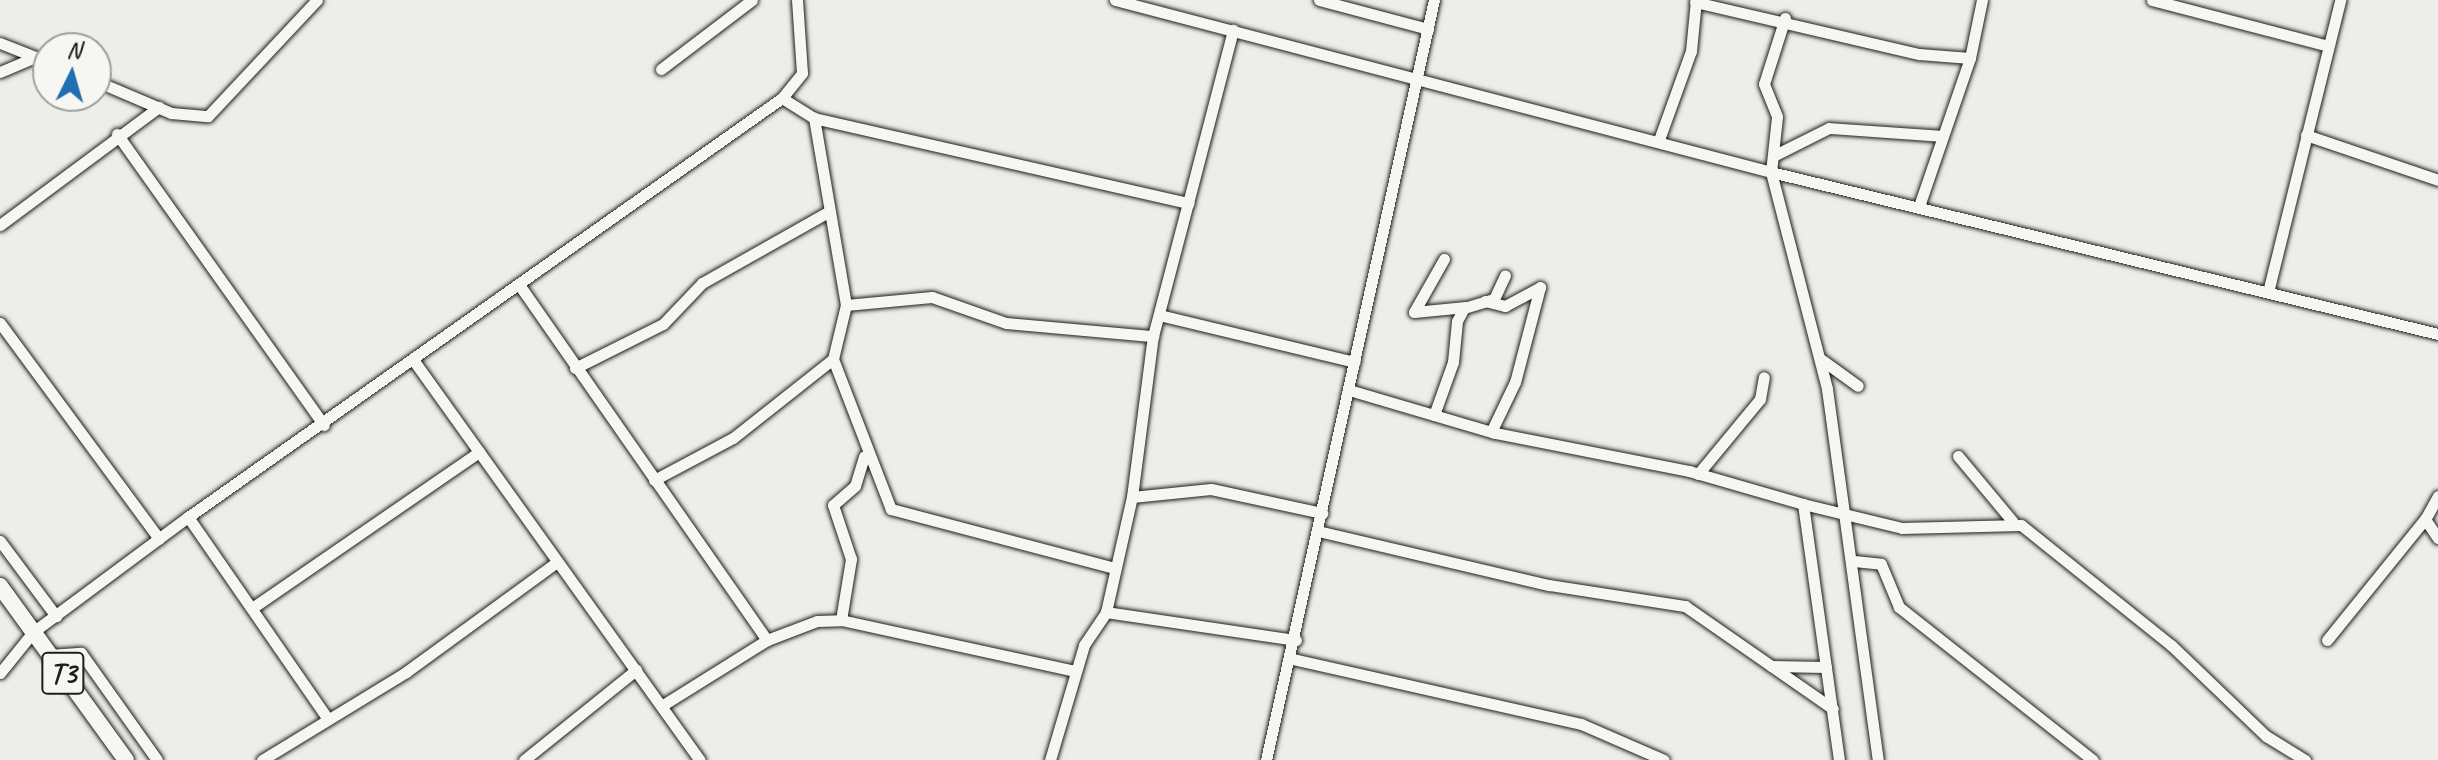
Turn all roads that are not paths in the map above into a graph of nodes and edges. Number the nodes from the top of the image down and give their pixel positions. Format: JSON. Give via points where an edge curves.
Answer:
{"nodes":[{"id":1,"x":317,"y":0,"type":"edge"},
{"id":2,"x":752,"y":0,"type":"edge"},
{"id":3,"x":797,"y":0,"type":"edge"},
{"id":4,"x":1115,"y":0,"type":"edge"},
{"id":5,"x":1319,"y":0,"type":"edge"},
{"id":6,"x":1434,"y":0,"type":"edge"},
{"id":7,"x":1982,"y":0,"type":"edge"},
{"id":8,"x":2152,"y":0,"type":"edge"},
{"id":9,"x":2340,"y":0,"type":"edge"},
{"id":10,"x":1696,"y":1,"type":"edge"},
{"id":11,"x":1710,"y":2,"type":"edge"},
{"id":12,"x":1785,"y":18,"type":"junction"},
{"id":13,"x":1428,"y":29,"type":"junction"},
{"id":14,"x":1233,"y":30,"type":"junction"},
{"id":15,"x":0,"y":43,"type":"edge"},
{"id":16,"x":2328,"y":46,"type":"junction"},
{"id":17,"x":32,"y":55,"type":"edge"},
{"id":18,"x":1970,"y":58,"type":"junction"},
{"id":19,"x":32,"y":59,"type":"edge"},
{"id":20,"x":661,"y":69,"type":"dead end"},
{"id":21,"x":0,"y":72,"type":"edge"},
{"id":22,"x":1418,"y":76,"type":"junction"},
{"id":23,"x":112,"y":88,"type":"edge"},
{"id":24,"x":782,"y":98,"type":"junction"},
{"id":25,"x":159,"y":107,"type":"junction"},
{"id":26,"x":814,"y":118,"type":"junction"},
{"id":27,"x":117,"y":134,"type":"junction"},
{"id":28,"x":2306,"y":135,"type":"junction"},
{"id":29,"x":1942,"y":136,"type":"junction"},
{"id":30,"x":1660,"y":137,"type":"junction"},
{"id":31,"x":1775,"y":155,"type":"junction"},
{"id":32,"x":1771,"y":172,"type":"junction"},
{"id":33,"x":2438,"y":180,"type":"edge"},
{"id":34,"x":1188,"y":203,"type":"junction"},
{"id":35,"x":1920,"y":203,"type":"junction"},
{"id":36,"x":828,"y":212,"type":"junction"},
{"id":37,"x":0,"y":225,"type":"edge"},
{"id":38,"x":1444,"y":259,"type":"dead end"},
{"id":39,"x":1505,"y":275,"type":"dead end"},
{"id":40,"x":520,"y":286,"type":"junction"},
{"id":41,"x":2268,"y":292,"type":"junction"},
{"id":42,"x":1485,"y":301,"type":"junction"},
{"id":43,"x":846,"y":305,"type":"junction"},
{"id":44,"x":1466,"y":307,"type":"junction"},
{"id":45,"x":1163,"y":316,"type":"junction"},
{"id":46,"x":0,"y":323,"type":"edge"},
{"id":47,"x":2437,"y":333,"type":"edge"},
{"id":48,"x":1153,"y":336,"type":"junction"},
{"id":49,"x":833,"y":359,"type":"junction"},
{"id":50,"x":1822,"y":360,"type":"junction"},
{"id":51,"x":414,"y":361,"type":"junction"},
{"id":52,"x":1355,"y":362,"type":"junction"},
{"id":53,"x":575,"y":368,"type":"junction"},
{"id":54,"x":1764,"y":377,"type":"dead end"},
{"id":55,"x":1858,"y":386,"type":"dead end"},
{"id":56,"x":1349,"y":390,"type":"junction"},
{"id":57,"x":1434,"y":415,"type":"junction"},
{"id":58,"x":324,"y":425,"type":"junction"},
{"id":59,"x":1491,"y":432,"type":"junction"},
{"id":60,"x":865,"y":451,"type":"junction"},
{"id":61,"x":479,"y":452,"type":"junction"},
{"id":62,"x":1958,"y":456,"type":"dead end"},
{"id":63,"x":1698,"y":474,"type":"junction"},
{"id":64,"x":654,"y":480,"type":"junction"},
{"id":65,"x":2438,"y":496,"type":"edge"},
{"id":66,"x":1132,"y":497,"type":"junction"},
{"id":67,"x":1803,"y":504,"type":"junction"},
{"id":68,"x":1844,"y":509,"type":"junction"},
{"id":69,"x":1322,"y":513,"type":"junction"},
{"id":70,"x":188,"y":517,"type":"junction"},
{"id":71,"x":2425,"y":519,"type":"junction"},
{"id":72,"x":2013,"y":522,"type":"junction"},
{"id":73,"x":1318,"y":531,"type":"junction"},
{"id":74,"x":2438,"y":538,"type":"edge"},
{"id":75,"x":159,"y":539,"type":"junction"},
{"id":76,"x":0,"y":541,"type":"edge"},
{"id":77,"x":1854,"y":561,"type":"junction"},
{"id":78,"x":557,"y":562,"type":"junction"},
{"id":79,"x":1115,"y":568,"type":"junction"},
{"id":80,"x":0,"y":586,"type":"edge"},
{"id":81,"x":255,"y":606,"type":"junction"},
{"id":82,"x":1108,"y":608,"type":"junction"},
{"id":83,"x":56,"y":616,"type":"junction"},
{"id":84,"x":841,"y":620,"type":"junction"},
{"id":85,"x":33,"y":632,"type":"junction"},
{"id":86,"x":767,"y":640,"type":"junction"},
{"id":87,"x":1296,"y":640,"type":"junction"},
{"id":88,"x":2327,"y":640,"type":"dead end"},
{"id":89,"x":50,"y":655,"type":"junction"},
{"id":90,"x":1293,"y":659,"type":"junction"},
{"id":91,"x":1770,"y":666,"type":"junction"},
{"id":92,"x":1826,"y":667,"type":"junction"},
{"id":93,"x":636,"y":670,"type":"junction"},
{"id":94,"x":1075,"y":671,"type":"junction"},
{"id":95,"x":0,"y":673,"type":"edge"},
{"id":96,"x":663,"y":705,"type":"junction"},
{"id":97,"x":1833,"y":709,"type":"junction"},
{"id":98,"x":327,"y":718,"type":"junction"},
{"id":99,"x":126,"y":760,"type":"edge"},
{"id":100,"x":157,"y":760,"type":"edge"},
{"id":101,"x":262,"y":760,"type":"edge"},
{"id":102,"x":524,"y":760,"type":"edge"},
{"id":103,"x":700,"y":760,"type":"edge"},
{"id":104,"x":1050,"y":760,"type":"edge"},
{"id":105,"x":1266,"y":760,"type":"edge"},
{"id":106,"x":1664,"y":760,"type":"edge"},
{"id":107,"x":1839,"y":760,"type":"edge"},
{"id":108,"x":1878,"y":760,"type":"edge"},
{"id":109,"x":2093,"y":760,"type":"edge"},
{"id":110,"x":2305,"y":760,"type":"edge"}],
"edges":[{"from":1,"to":25,"type":"street","via":[[208,116]]},
{"from":2,"to":20,"type":"street"},
{"from":3,"to":24,"type":"street","via":[[802,73]]},
{"from":4,"to":14,"type":"street"},
{"from":5,"to":13,"type":"street"},
{"from":6,"to":13,"type":"street"},
{"from":7,"to":18,"type":"street"},
{"from":8,"to":16,"type":"street"},
{"from":9,"to":16,"type":"street"},
{"from":10,"to":11,"type":"street"},
{"from":10,"to":30,"type":"street","via":[[1691,51]]},
{"from":11,"to":12,"type":"street"},
{"from":12,"to":18,"type":"street","via":[[1919,54]]},
{"from":12,"to":31,"type":"street","via":[[1764,84],[1777,117]]},
{"from":13,"to":22,"type":"street"},
{"from":14,"to":22,"type":"street"},
{"from":14,"to":34,"type":"street"},
{"from":15,"to":17,"type":"street"},
{"from":16,"to":28,"type":"street"},
{"from":18,"to":29,"type":"street"},
{"from":19,"to":21,"type":"street"},
{"from":22,"to":30,"type":"street"},
{"from":22,"to":52,"type":"street"},
{"from":23,"to":25,"type":"street"},
{"from":24,"to":26,"type":"street"},
{"from":24,"to":40,"type":"street"},
{"from":25,"to":27,"type":"street"},
{"from":26,"to":34,"type":"street"},
{"from":26,"to":36,"type":"street"},
{"from":27,"to":37,"type":"street"},
{"from":27,"to":58,"type":"street"},
{"from":28,"to":33,"type":"street"},
{"from":28,"to":41,"type":"street"},
{"from":29,"to":31,"type":"street","via":[[1843,126],[1807,135]]},
{"from":29,"to":35,"type":"street"},
{"from":30,"to":32,"type":"street"},
{"from":31,"to":32,"type":"street"},
{"from":32,"to":35,"type":"street"},
{"from":32,"to":50,"type":"street"},
{"from":34,"to":45,"type":"street"},
{"from":35,"to":41,"type":"street"},
{"from":36,"to":43,"type":"street"},
{"from":36,"to":53,"type":"street","via":[[702,283],[663,324]]},
{"from":38,"to":44,"type":"street","via":[[1414,312]]},
{"from":39,"to":42,"type":"street","via":[[1494,299]]},
{"from":40,"to":51,"type":"street"},
{"from":40,"to":53,"type":"street"},
{"from":41,"to":47,"type":"street"},
{"from":42,"to":44,"type":"street"},
{"from":42,"to":59,"type":"street","via":[[1505,306],[1540,287],[1515,382]]},
{"from":43,"to":48,"type":"street","via":[[932,297],[1006,323]]},
{"from":43,"to":49,"type":"street"},
{"from":44,"to":57,"type":"street"},
{"from":45,"to":48,"type":"street"},
{"from":45,"to":52,"type":"street"},
{"from":46,"to":75,"type":"street"},
{"from":48,"to":66,"type":"street"},
{"from":49,"to":60,"type":"street"},
{"from":49,"to":64,"type":"street","via":[[733,438]]},
{"from":50,"to":55,"type":"street"},
{"from":50,"to":68,"type":"street"},
{"from":51,"to":58,"type":"street"},
{"from":51,"to":61,"type":"street"},
{"from":52,"to":56,"type":"street"},
{"from":53,"to":64,"type":"street"},
{"from":54,"to":63,"type":"street","via":[[1760,399]]},
{"from":56,"to":57,"type":"street"},
{"from":56,"to":69,"type":"street"},
{"from":57,"to":59,"type":"street"},
{"from":58,"to":70,"type":"street"},
{"from":59,"to":63,"type":"street"},
{"from":60,"to":79,"type":"street","via":[[891,509]]},
{"from":60,"to":84,"type":"street","via":[[855,486],[833,505],[851,559]]},
{"from":61,"to":78,"type":"street"},
{"from":61,"to":81,"type":"street"},
{"from":62,"to":72,"type":"street"},
{"from":63,"to":67,"type":"street"},
{"from":64,"to":86,"type":"street"},
{"from":65,"to":71,"type":"street"},
{"from":66,"to":69,"type":"street","via":[[1211,489]]},
{"from":66,"to":79,"type":"street"},
{"from":67,"to":68,"type":"street"},
{"from":67,"to":92,"type":"street"},
{"from":68,"to":72,"type":"street","via":[[1902,528]]},
{"from":68,"to":77,"type":"street"},
{"from":69,"to":73,"type":"street"},
{"from":70,"to":75,"type":"street"},
{"from":70,"to":81,"type":"street"},
{"from":71,"to":74,"type":"street"},
{"from":71,"to":88,"type":"street"},
{"from":72,"to":110,"type":"street","via":[[2171,645],[2266,736]]},
{"from":73,"to":87,"type":"street"},
{"from":73,"to":91,"type":"street","via":[[1549,585],[1685,606]]},
{"from":75,"to":83,"type":"street"},
{"from":76,"to":83,"type":"street"},
{"from":77,"to":108,"type":"street"},
{"from":77,"to":109,"type":"street","via":[[1881,564],[1899,607]]},
{"from":78,"to":93,"type":"street"},
{"from":78,"to":98,"type":"street"},
{"from":79,"to":82,"type":"street"},
{"from":80,"to":85,"type":"highway","number":"T3"},
{"from":81,"to":98,"type":"street"},
{"from":82,"to":87,"type":"street"},
{"from":82,"to":94,"type":"street"},
{"from":83,"to":85,"type":"street"},
{"from":84,"to":86,"type":"street","via":[[795,626]]},
{"from":84,"to":94,"type":"street"},
{"from":85,"to":89,"type":"highway","number":"T3"},
{"from":85,"to":95,"type":"street"},
{"from":86,"to":96,"type":"street"},
{"from":87,"to":90,"type":"street"},
{"from":89,"to":99,"type":"highway","number":"T3"},
{"from":89,"to":100,"type":"street","via":[[81,653]]},
{"from":90,"to":105,"type":"street"},
{"from":90,"to":106,"type":"street","via":[[1581,724]]},
{"from":91,"to":92,"type":"street"},
{"from":91,"to":97,"type":"street"},
{"from":92,"to":97,"type":"street"},
{"from":93,"to":96,"type":"street"},
{"from":93,"to":102,"type":"street"},
{"from":94,"to":104,"type":"street"},
{"from":96,"to":103,"type":"street"},
{"from":97,"to":107,"type":"street"},
{"from":98,"to":101,"type":"street"}]}
